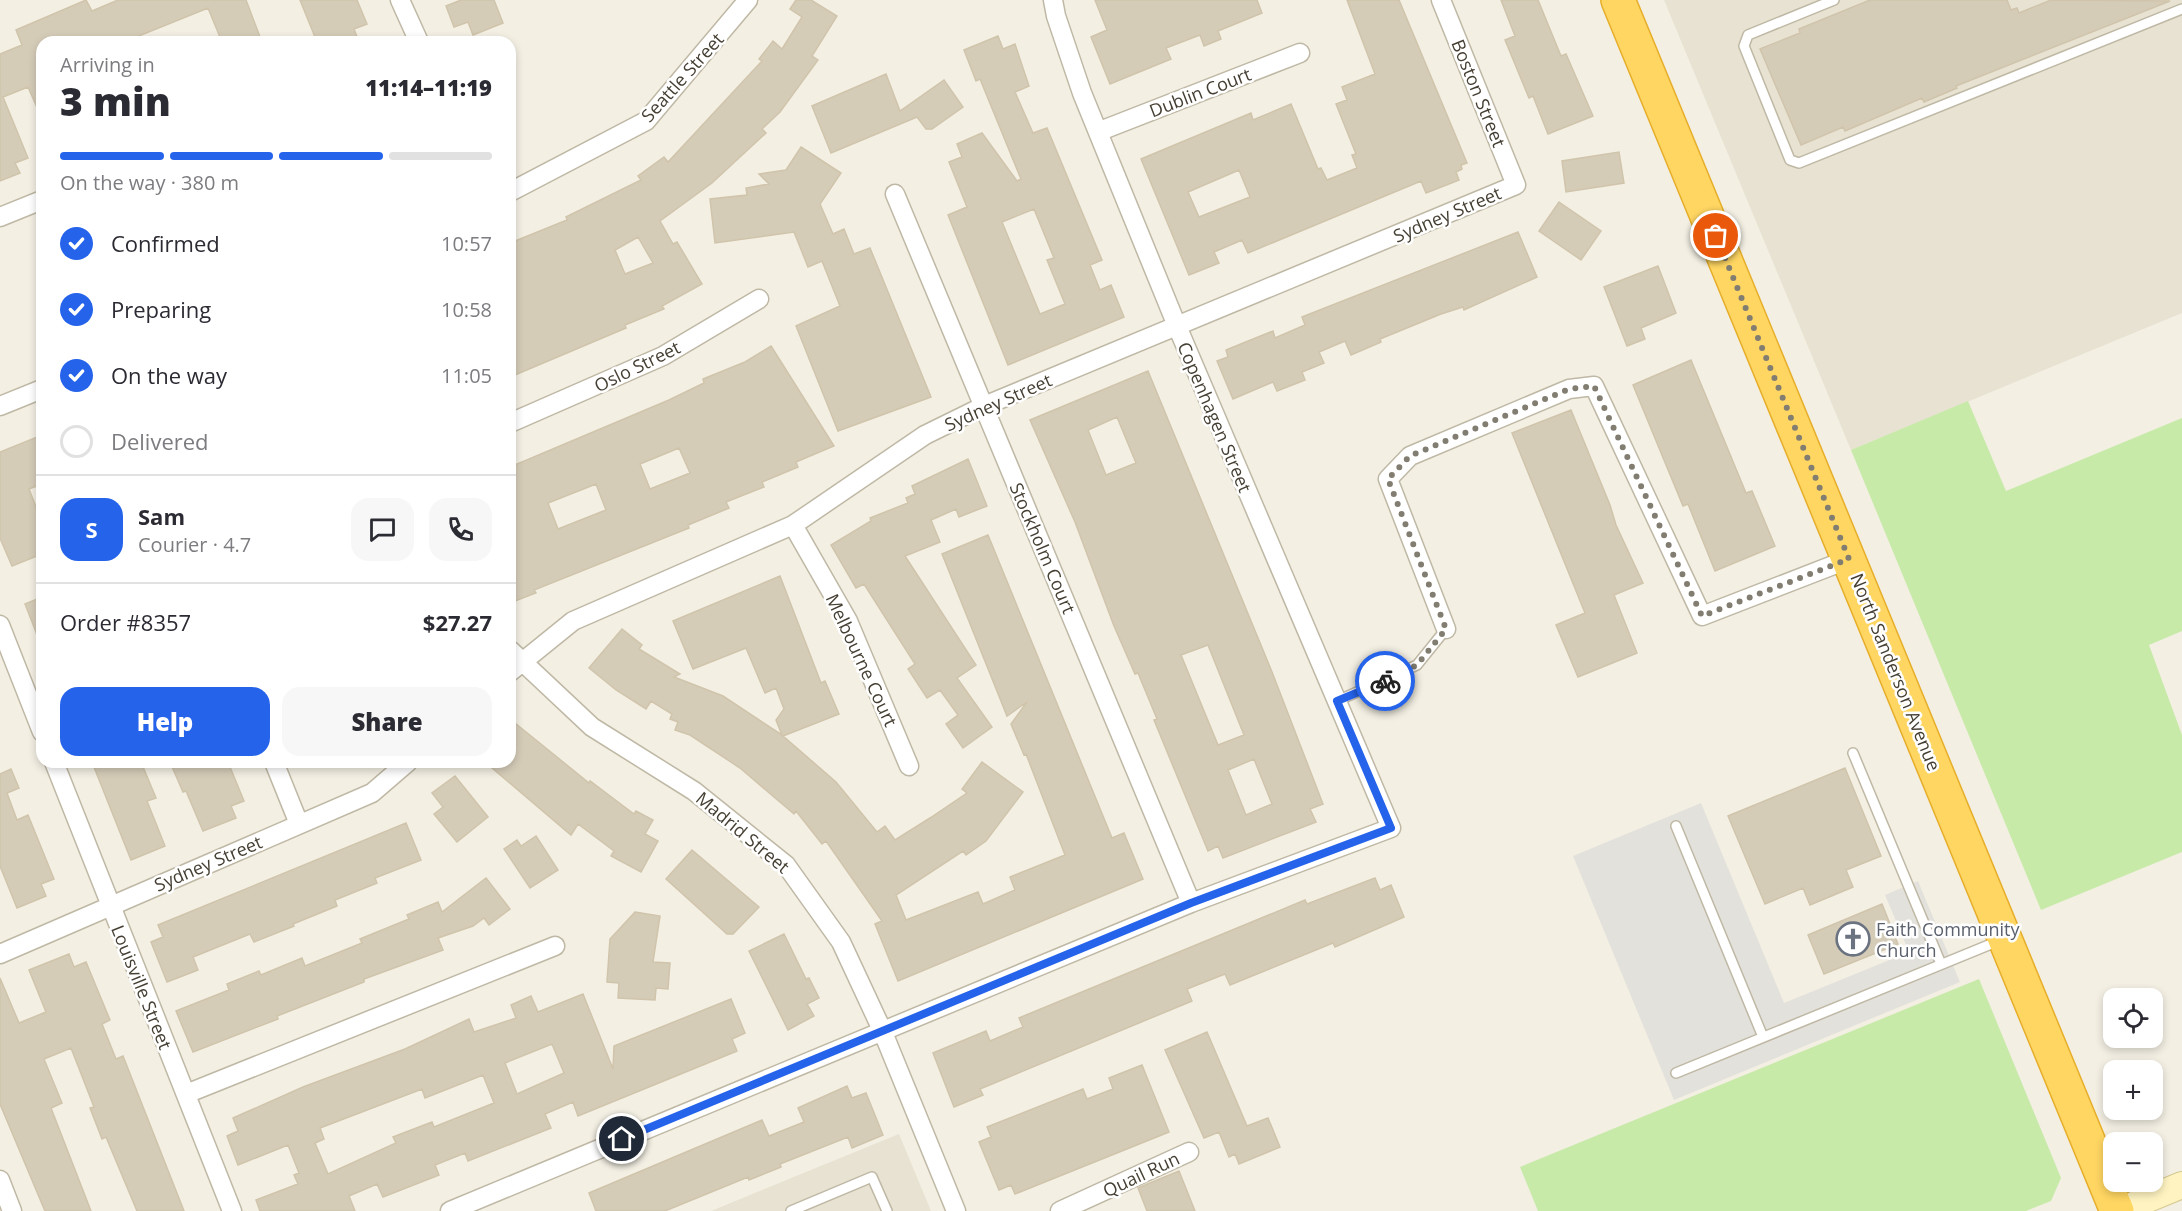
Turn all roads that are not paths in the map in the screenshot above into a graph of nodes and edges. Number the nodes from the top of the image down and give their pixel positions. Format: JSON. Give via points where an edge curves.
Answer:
{"nodes":[{"id":1,"x":400,"y":0,"type":"edge"},
{"id":2,"x":748,"y":0,"type":"edge"},
{"id":3,"x":1053,"y":0,"type":"edge"},
{"id":4,"x":1441,"y":0,"type":"edge"},
{"id":5,"x":1618,"y":0,"type":"edge"},
{"id":6,"x":1834,"y":0,"type":"edge"},
{"id":7,"x":2182,"y":9,"type":"edge"},
{"id":8,"x":416,"y":36,"type":"edge"},
{"id":9,"x":1300,"y":53,"type":"dead end"},
{"id":10,"x":1100,"y":131,"type":"junction"},
{"id":11,"x":1516,"y":185,"type":"joint"},
{"id":12,"x":516,"y":189,"type":"edge"},
{"id":13,"x":895,"y":194,"type":"dead end"},
{"id":14,"x":36,"y":202,"type":"edge"},
{"id":15,"x":0,"y":217,"type":"edge"},
{"id":16,"x":759,"y":298,"type":"dead end"},
{"id":17,"x":1177,"y":326,"type":"junction"},
{"id":18,"x":36,"y":391,"type":"edge"},
{"id":19,"x":0,"y":406,"type":"edge"},
{"id":20,"x":984,"y":406,"type":"junction"},
{"id":21,"x":516,"y":420,"type":"edge"},
{"id":22,"x":793,"y":525,"type":"junction"},
{"id":23,"x":1849,"y":559,"type":"junction"},
{"id":24,"x":0,"y":624,"type":"edge"},
{"id":25,"x":1446,"y":629,"type":"joint"},
{"id":26,"x":516,"y":660,"type":"edge"},
{"id":27,"x":516,"y":663,"type":"edge"},
{"id":28,"x":1337,"y":701,"type":"junction"},
{"id":29,"x":36,"y":717,"type":"edge"},
{"id":30,"x":1853,"y":753,"type":"dead end"},
{"id":31,"x":909,"y":766,"type":"dead end"},
{"id":32,"x":56,"y":768,"type":"edge"},
{"id":33,"x":276,"y":768,"type":"edge"},
{"id":34,"x":401,"y":768,"type":"edge"},
{"id":35,"x":299,"y":824,"type":"junction"},
{"id":36,"x":1676,"y":826,"type":"dead end"},
{"id":37,"x":1191,"y":903,"type":"junction"},
{"id":38,"x":110,"y":906,"type":"junction"},
{"id":39,"x":2003,"y":939,"type":"junction"},
{"id":40,"x":555,"y":946,"type":"dead end"},
{"id":41,"x":0,"y":954,"type":"edge"},
{"id":42,"x":1941,"y":964,"type":"junction"},
{"id":43,"x":882,"y":1030,"type":"junction"},
{"id":44,"x":1763,"y":1037,"type":"junction"},
{"id":45,"x":1676,"y":1073,"type":"dead end"},
{"id":46,"x":186,"y":1094,"type":"junction"},
{"id":47,"x":1189,"y":1152,"type":"dead end"},
{"id":48,"x":0,"y":1180,"type":"edge"},
{"id":49,"x":2182,"y":1185,"type":"edge"},
{"id":50,"x":12,"y":1211,"type":"edge"},
{"id":51,"x":231,"y":1211,"type":"edge"},
{"id":52,"x":450,"y":1211,"type":"edge"},
{"id":53,"x":791,"y":1211,"type":"edge"},
{"id":54,"x":887,"y":1211,"type":"edge"},
{"id":55,"x":956,"y":1211,"type":"edge"},
{"id":56,"x":1060,"y":1211,"type":"edge"},
{"id":57,"x":2118,"y":1211,"type":"edge"}],
"edges":[{"from":1,"to":8,"type":"street"},
{"from":2,"to":12,"type":"street","name":"Seattle Street","via":[[646,122]]},
{"from":3,"to":10,"type":"street","name":"Copenhagen Street","via":[[1082,93]]},
{"from":4,"to":11,"type":"street","name":"Boston Street"},
{"from":5,"to":23,"type":"highway","name":"North Sanderson Avenue"},
{"from":6,"to":7,"type":"lane","via":[[1748,35],[1743,46],[1790,160],[1799,163]]},
{"from":9,"to":10,"type":"street","name":"Dublin Court"},
{"from":10,"to":17,"type":"street","name":"Copenhagen Street"},
{"from":11,"to":17,"type":"street","name":"Sydney Street"},
{"from":13,"to":20,"type":"street","name":"Stockholm Court"},
{"from":14,"to":15,"type":"street"},
{"from":16,"to":21,"type":"street","name":"Oslo Street","via":[[663,356]]},
{"from":17,"to":20,"type":"street","name":"Sydney Street"},
{"from":17,"to":28,"type":"street","name":"Copenhagen Street"},
{"from":18,"to":19,"type":"street"},
{"from":20,"to":22,"type":"street","name":"Sydney Street","via":[[925,435]]},
{"from":20,"to":37,"type":"street","name":"Stockholm Court"},
{"from":22,"to":26,"type":"street","name":"Sydney Street","via":[[573,621]]},
{"from":22,"to":31,"type":"street","name":"Melbourne Court","via":[[848,621]]},
{"from":23,"to":25,"type":"street","via":[[1702,616],[1594,386],[1569,389],[1410,456],[1388,479]]},
{"from":23,"to":39,"type":"highway","name":"North Sanderson Avenue"},
{"from":24,"to":29,"type":"street"},
{"from":25,"to":28,"type":"lane","via":[[1417,665]]},
{"from":27,"to":43,"type":"street","name":"Madrid Street","via":[[592,727],[694,791],[786,865],[841,942]]},
{"from":28,"to":37,"type":"street","name":"Copenhagen Street","via":[[1391,828]]},
{"from":30,"to":42,"type":"lane"},
{"from":32,"to":38,"type":"street","name":"Louisville Street"},
{"from":33,"to":35,"type":"street"},
{"from":34,"to":35,"type":"street","name":"Sydney Street","via":[[372,793]]},
{"from":35,"to":38,"type":"street","name":"Sydney Street"},
{"from":36,"to":44,"type":"lane"},
{"from":37,"to":43,"type":"street"},
{"from":38,"to":41,"type":"street","name":"Sydney Street"},
{"from":38,"to":46,"type":"street","name":"Louisville Street"},
{"from":39,"to":42,"type":"lane"},
{"from":39,"to":57,"type":"highway","name":"North Sanderson Avenue"},
{"from":40,"to":46,"type":"street"},
{"from":42,"to":44,"type":"lane"},
{"from":43,"to":52,"type":"street"},
{"from":43,"to":55,"type":"street","name":"Madrid Street"},
{"from":44,"to":45,"type":"lane"},
{"from":46,"to":51,"type":"street","name":"Louisville Street"},
{"from":47,"to":56,"type":"street","name":"Quail Run"},
{"from":48,"to":50,"type":"street"},
{"from":49,"to":57,"type":"street"},
{"from":53,"to":54,"type":"lane","via":[[872,1177]]}]}
